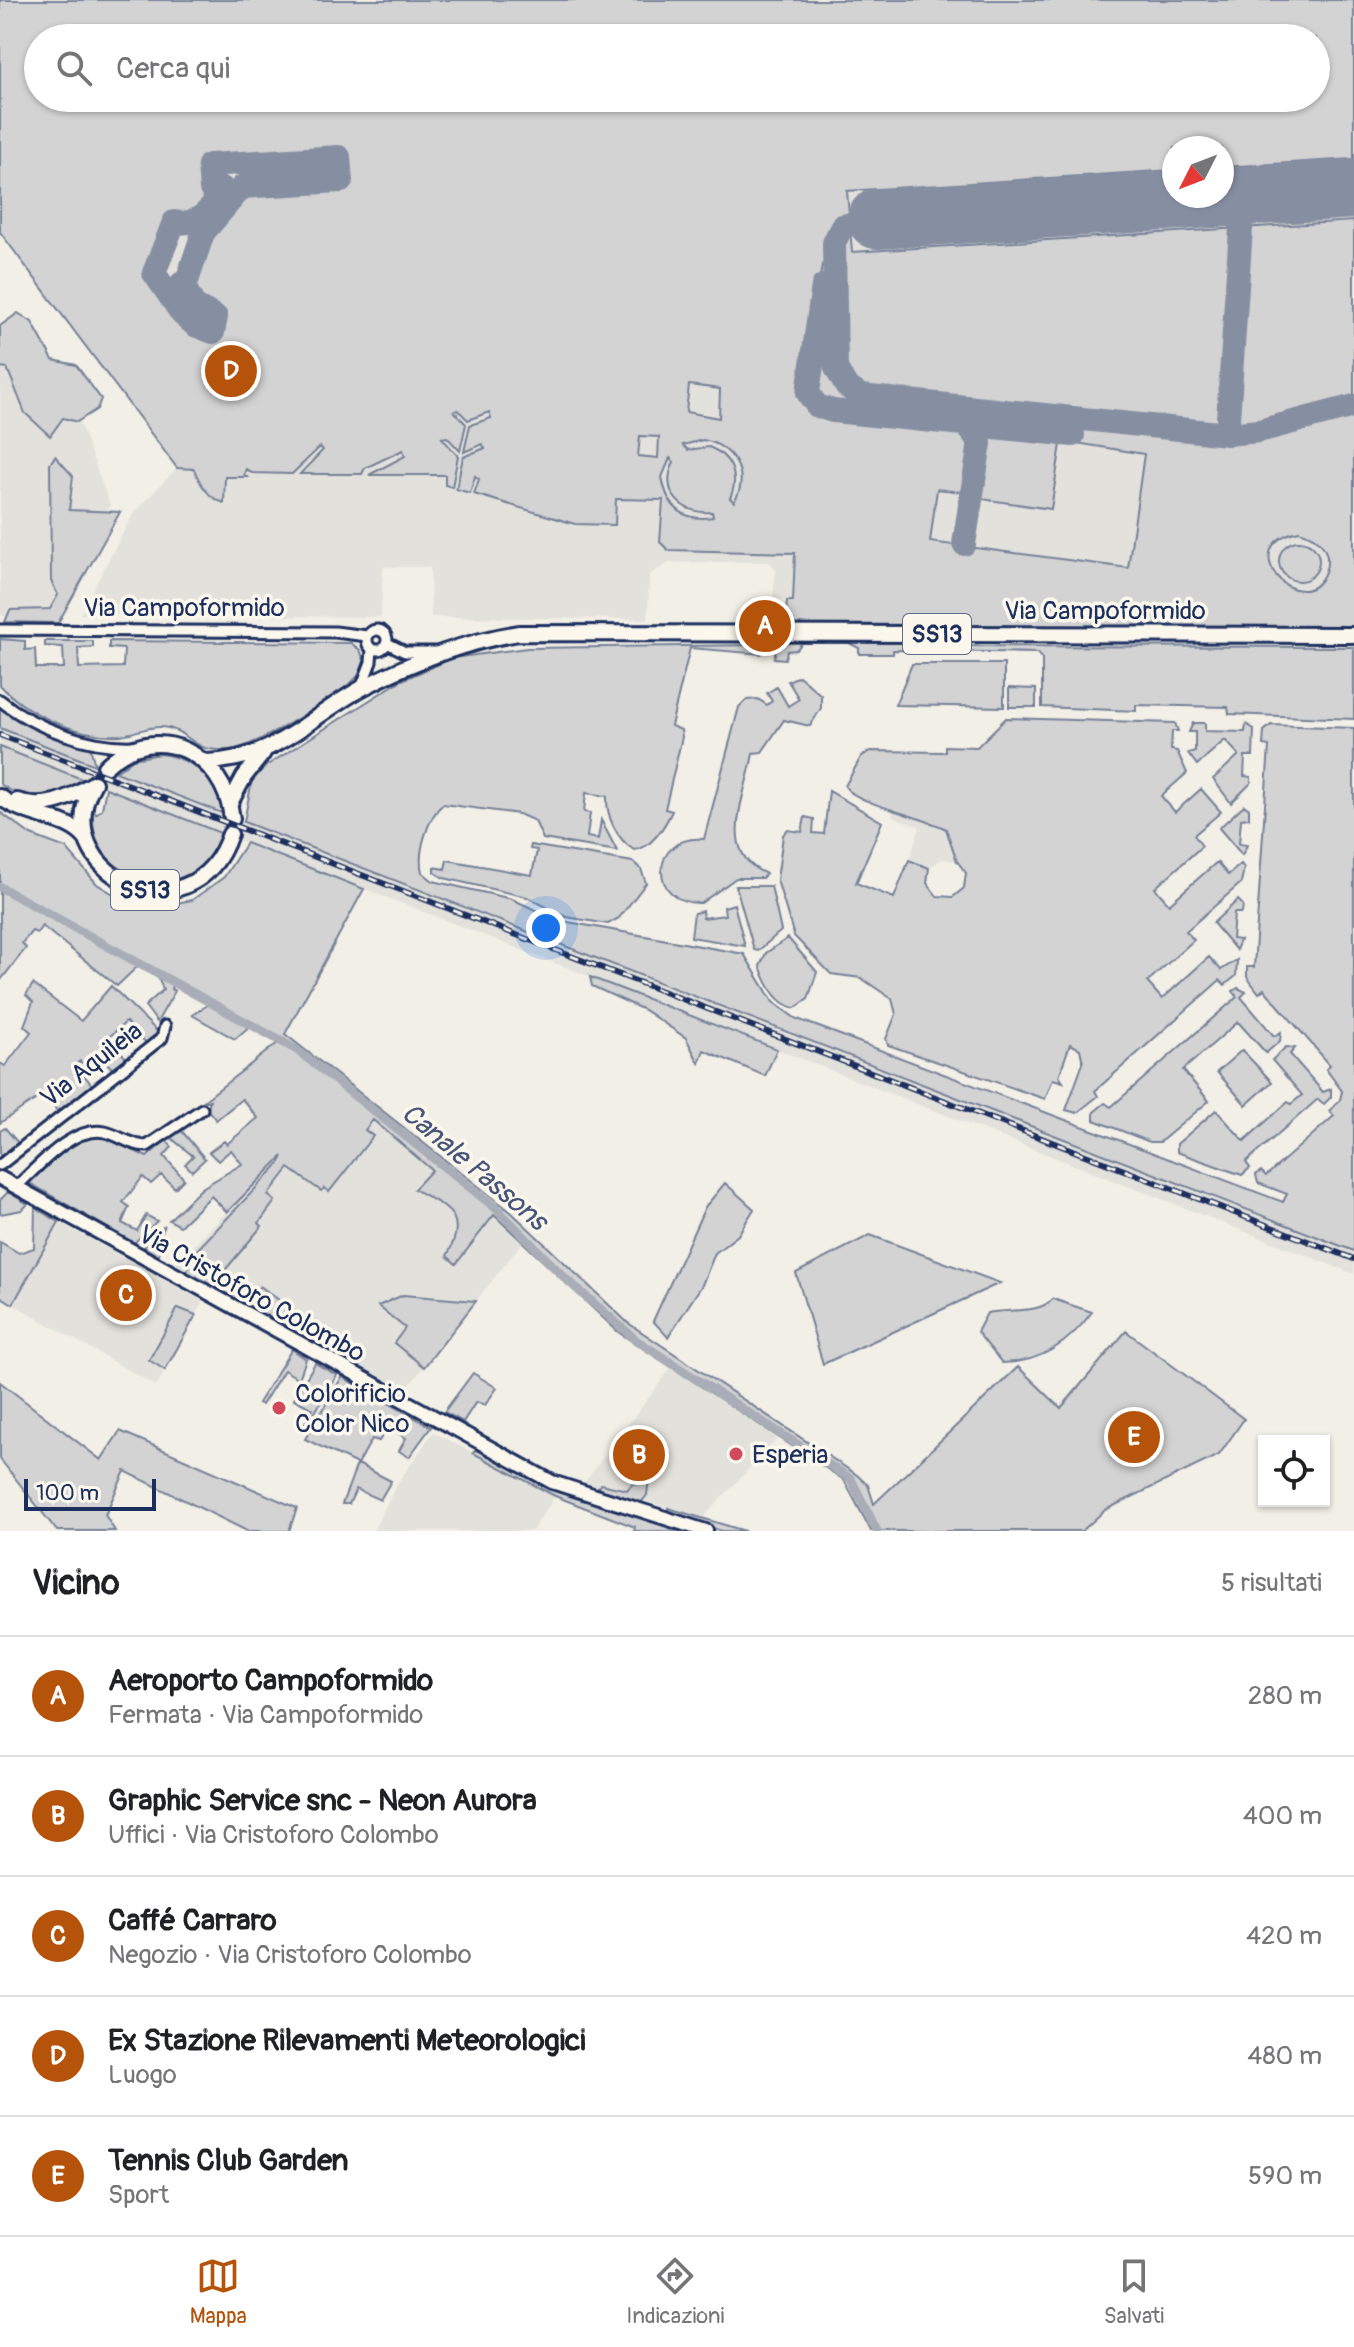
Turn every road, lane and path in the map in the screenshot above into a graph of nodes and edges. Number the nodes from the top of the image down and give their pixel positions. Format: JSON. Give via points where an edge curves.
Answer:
{"nodes":[{"id":1,"x":0,"y":630,"type":"edge"},
{"id":2,"x":1354,"y":635,"type":"edge"},
{"id":3,"x":367,"y":636,"type":"junction"},
{"id":4,"x":387,"y":643,"type":"junction"},
{"id":5,"x":372,"y":649,"type":"junction"},
{"id":6,"x":441,"y":652,"type":"junction"},
{"id":7,"x":360,"y":689,"type":"junction"},
{"id":8,"x":0,"y":700,"type":"edge"},
{"id":9,"x":145,"y":745,"type":"junction"},
{"id":10,"x":264,"y":751,"type":"junction"},
{"id":11,"x":206,"y":762,"type":"junction"},
{"id":12,"x":105,"y":767,"type":"dead end"},
{"id":13,"x":0,"y":797,"type":"edge"},
{"id":14,"x":230,"y":803,"type":"junction"},
{"id":15,"x":232,"y":819,"type":"dead end"},
{"id":16,"x":230,"y":834,"type":"dead end"},
{"id":17,"x":89,"y":842,"type":"junction"},
{"id":18,"x":165,"y":1026,"type":"dead end"},
{"id":19,"x":202,"y":1109,"type":"dead end"},
{"id":20,"x":0,"y":1165,"type":"edge"},
{"id":21,"x":0,"y":1178,"type":"edge"},
{"id":22,"x":16,"y":1187,"type":"junction"},
{"id":23,"x":706,"y":1531,"type":"edge"}],
"edges":[{"from":1,"to":3,"type":"street","name":"Via Campoformido"},
{"from":2,"to":6,"type":"main road","name":"Via Campoformido","number":"SS13","via":[[519,633]]},
{"from":3,"to":4,"type":"street","name":"Via Campoformido","via":[[380,630]]},
{"from":3,"to":5,"type":"street"},
{"from":4,"to":5,"type":"street","via":[[383,649]]},
{"from":4,"to":6,"type":"street","via":[[405,652]]},
{"from":5,"to":7,"type":"street"},
{"from":6,"to":7,"type":"main road","number":"SS13"},
{"from":7,"to":10,"type":"main road","number":"SS13"},
{"from":8,"to":9,"type":"street","via":[[34,721],[87,741],[115,747]]},
{"from":9,"to":11,"type":"main road","number":"SS13","via":[[183,749]]},
{"from":9,"to":12,"type":"main road"},
{"from":10,"to":11,"type":"main road","number":"SS13","via":[[241,760]]},
{"from":10,"to":14,"type":"main road","number":"SS13"},
{"from":11,"to":14,"type":"main road"},
{"from":13,"to":17,"type":"main road","number":"SS13","via":[[26,813],[78,828]]},
{"from":13,"to":17,"type":"main road","number":"SS13","via":[[40,805],[92,784],[85,807]]},
{"from":14,"to":15,"type":"main road"},
{"from":16,"to":17,"type":"main road","number":"SS13","via":[[206,874],[162,891],[117,879]]},
{"from":18,"to":20,"type":"street","name":"Via Aquileia","via":[[162,1038]]},
{"from":19,"to":22,"type":"street","via":[[147,1146],[103,1131],[76,1137]]},
{"from":21,"to":22,"type":"main road","name":"Via Cristoforo Colombo"},
{"from":22,"to":23,"type":"main road","name":"Via Cristoforo Colombo","via":[[552,1482]]}]}
